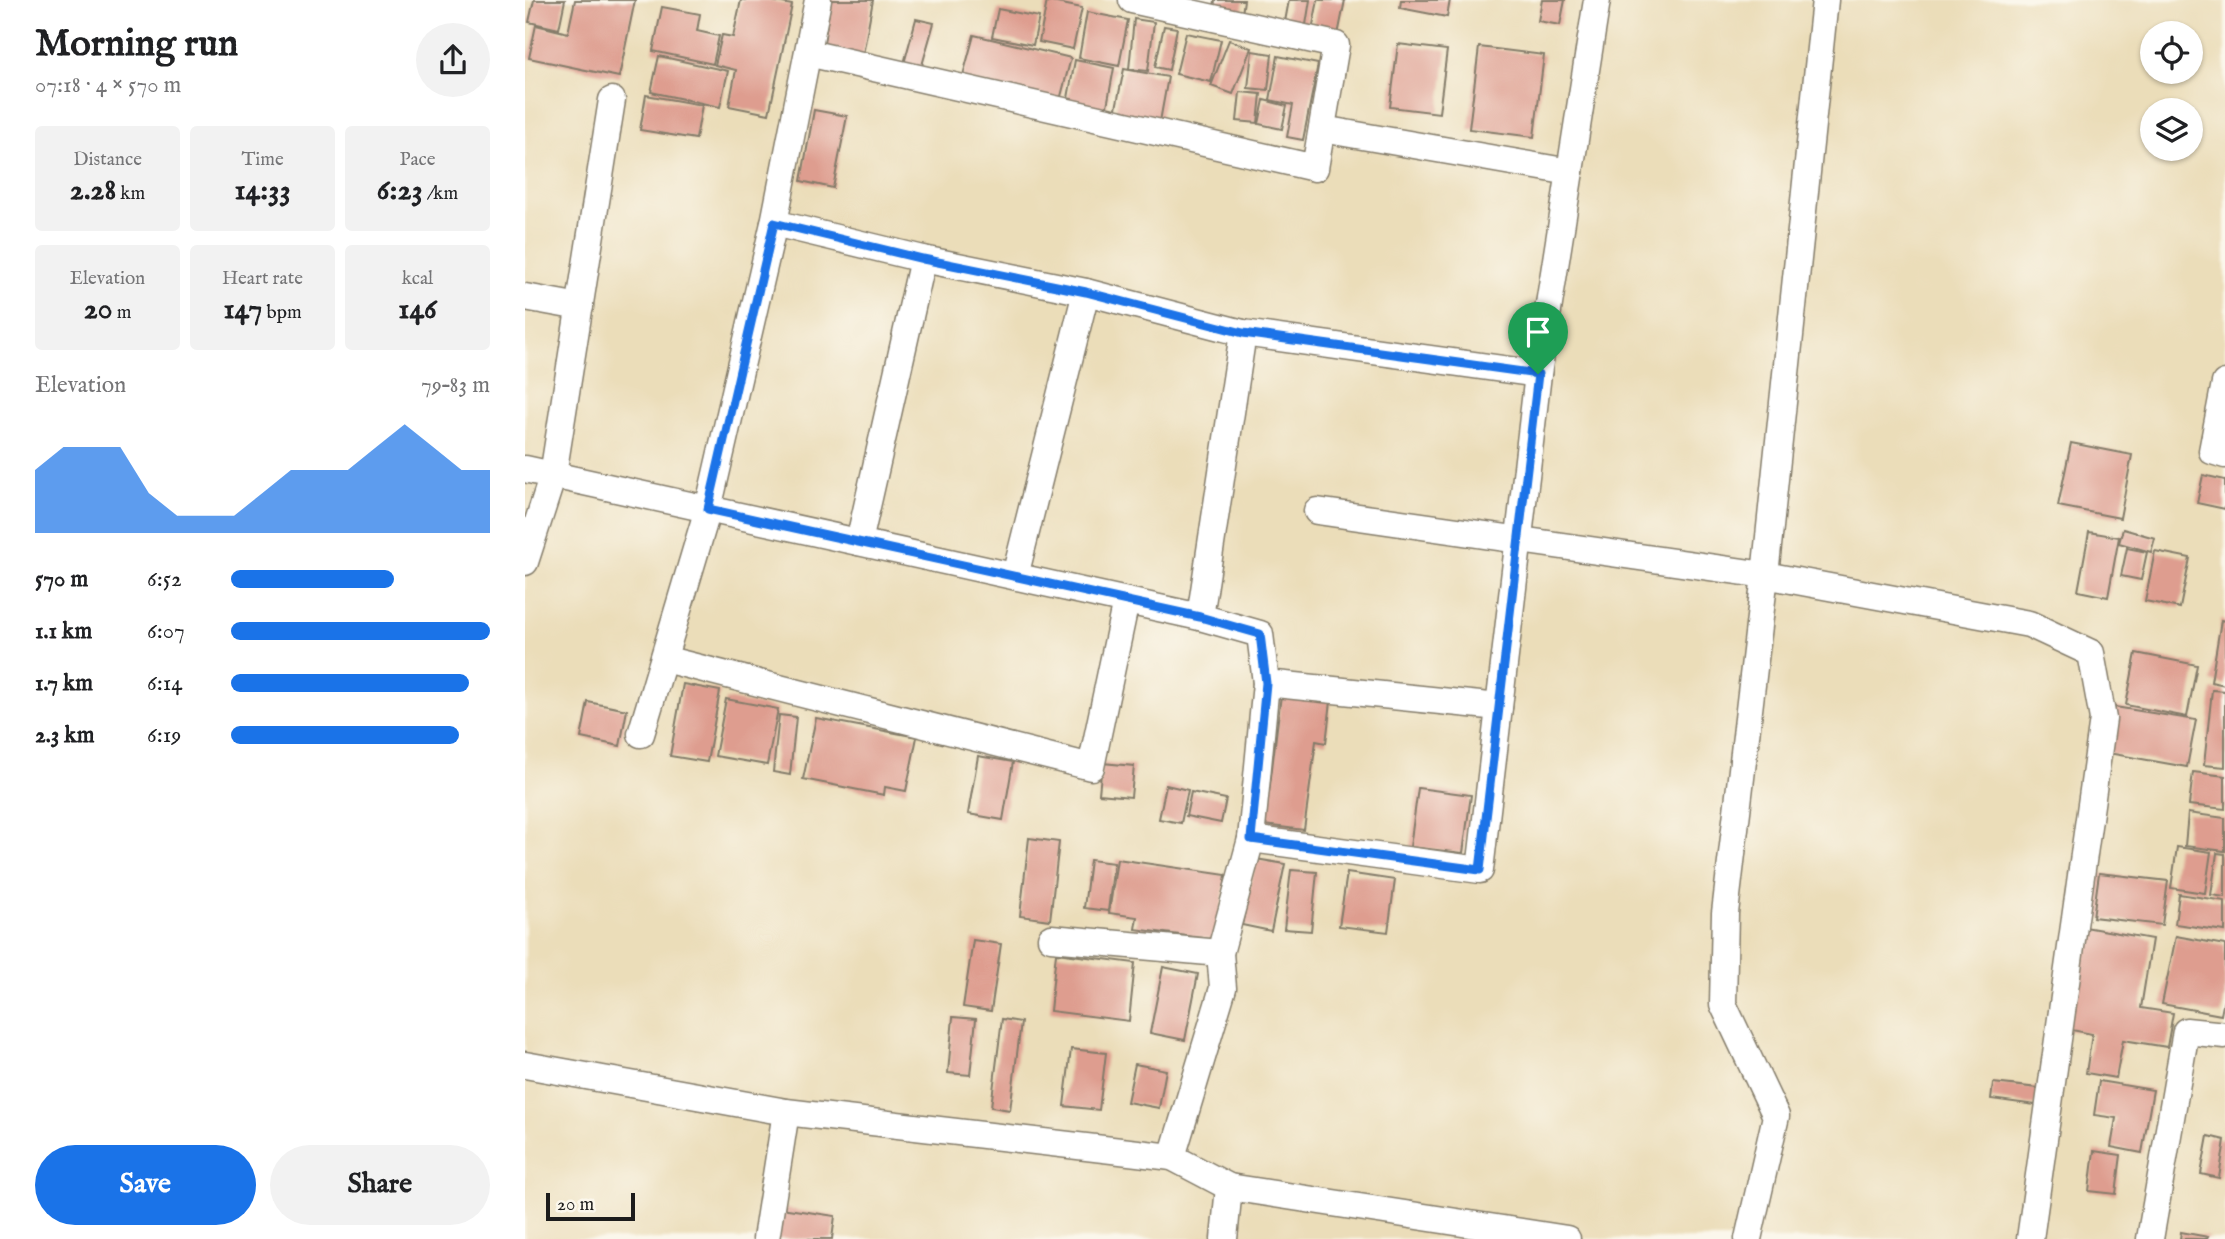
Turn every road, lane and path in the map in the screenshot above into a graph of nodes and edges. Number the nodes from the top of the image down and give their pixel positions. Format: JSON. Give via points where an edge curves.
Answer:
{"nodes":[{"id":1,"x":818,"y":0,"type":"edge"},
{"id":2,"x":1132,"y":0,"type":"edge"},
{"id":3,"x":1597,"y":0,"type":"edge"},
{"id":4,"x":1825,"y":0,"type":"edge"},
{"id":5,"x":808,"y":53,"type":"junction"},
{"id":6,"x":611,"y":100,"type":"dead end"},
{"id":7,"x":1322,"y":129,"type":"junction"},
{"id":8,"x":1570,"y":172,"type":"junction"},
{"id":9,"x":774,"y":223,"type":"junction"},
{"id":10,"x":923,"y":259,"type":"junction"},
{"id":11,"x":1086,"y":292,"type":"junction"},
{"id":12,"x":525,"y":296,"type":"edge"},
{"id":13,"x":580,"y":307,"type":"junction"},
{"id":14,"x":1243,"y":333,"type":"junction"},
{"id":15,"x":1538,"y":374,"type":"junction"},
{"id":16,"x":2225,"y":383,"type":"edge"},
{"id":17,"x":2225,"y":455,"type":"edge"},
{"id":18,"x":525,"y":469,"type":"edge"},
{"id":19,"x":553,"y":475,"type":"junction"},
{"id":20,"x":708,"y":509,"type":"junction"},
{"id":21,"x":1317,"y":511,"type":"dead end"},
{"id":22,"x":1519,"y":538,"type":"junction"},
{"id":23,"x":859,"y":542,"type":"junction"},
{"id":24,"x":525,"y":562,"type":"edge"},
{"id":25,"x":1765,"y":575,"type":"junction"},
{"id":26,"x":1015,"y":576,"type":"junction"},
{"id":27,"x":1126,"y":601,"type":"junction"},
{"id":28,"x":1200,"y":617,"type":"junction"},
{"id":29,"x":664,"y":659,"type":"junction"},
{"id":30,"x":1266,"y":683,"type":"junction"},
{"id":31,"x":1499,"y":707,"type":"junction"},
{"id":32,"x":642,"y":734,"type":"dead end"},
{"id":33,"x":1251,"y":839,"type":"junction"},
{"id":34,"x":1051,"y":938,"type":"dead end"},
{"id":35,"x":1220,"y":953,"type":"junction"},
{"id":36,"x":2225,"y":1035,"type":"edge"},
{"id":37,"x":525,"y":1065,"type":"edge"},
{"id":38,"x":786,"y":1112,"type":"junction"},
{"id":39,"x":1172,"y":1157,"type":"junction"},
{"id":40,"x":1229,"y":1187,"type":"junction"},
{"id":41,"x":766,"y":1239,"type":"edge"},
{"id":42,"x":1224,"y":1239,"type":"edge"},
{"id":43,"x":1567,"y":1239,"type":"edge"},
{"id":44,"x":1748,"y":1239,"type":"edge"},
{"id":45,"x":2030,"y":1239,"type":"edge"},
{"id":46,"x":2150,"y":1239,"type":"edge"}],
"edges":[{"from":1,"to":5,"type":"street"},
{"from":2,"to":7,"type":"street","via":[[1336,45]]},
{"from":3,"to":8,"type":"street"},
{"from":4,"to":25,"type":"street"},
{"from":5,"to":7,"type":"street","via":[[1315,167]]},
{"from":5,"to":9,"type":"street"},
{"from":6,"to":13,"type":"street"},
{"from":7,"to":8,"type":"street"},
{"from":8,"to":15,"type":"street"},
{"from":9,"to":10,"type":"street"},
{"from":9,"to":20,"type":"street"},
{"from":10,"to":11,"type":"street"},
{"from":10,"to":23,"type":"street"},
{"from":11,"to":14,"type":"street"},
{"from":11,"to":26,"type":"street"},
{"from":12,"to":13,"type":"street"},
{"from":13,"to":19,"type":"street"},
{"from":14,"to":15,"type":"street"},
{"from":14,"to":28,"type":"street"},
{"from":15,"to":22,"type":"street"},
{"from":16,"to":17,"type":"street","via":[[2212,451]]},
{"from":18,"to":19,"type":"street"},
{"from":19,"to":20,"type":"street"},
{"from":19,"to":24,"type":"street"},
{"from":20,"to":23,"type":"street"},
{"from":20,"to":29,"type":"street"},
{"from":21,"to":22,"type":"street"},
{"from":22,"to":25,"type":"street"},
{"from":22,"to":31,"type":"street"},
{"from":23,"to":26,"type":"street"},
{"from":25,"to":44,"type":"street","via":[[1725,913],[1723,1004],[1776,1116]]},
{"from":25,"to":45,"type":"street","via":[[2029,624],[2091,653],[2103,719]]},
{"from":26,"to":27,"type":"street"},
{"from":27,"to":28,"type":"street"},
{"from":27,"to":29,"type":"street","via":[[1091,767]]},
{"from":28,"to":30,"type":"street","via":[[1260,634]]},
{"from":29,"to":32,"type":"street"},
{"from":30,"to":31,"type":"street"},
{"from":30,"to":33,"type":"street"},
{"from":31,"to":33,"type":"street","via":[[1480,870]]},
{"from":33,"to":35,"type":"street"},
{"from":34,"to":35,"type":"street"},
{"from":35,"to":39,"type":"street","via":[[1223,988]]},
{"from":36,"to":46,"type":"street","via":[[2186,1031]]},
{"from":37,"to":38,"type":"street"},
{"from":38,"to":39,"type":"street"},
{"from":38,"to":41,"type":"street"},
{"from":39,"to":40,"type":"street"},
{"from":40,"to":42,"type":"street"},
{"from":40,"to":43,"type":"street"}]}
